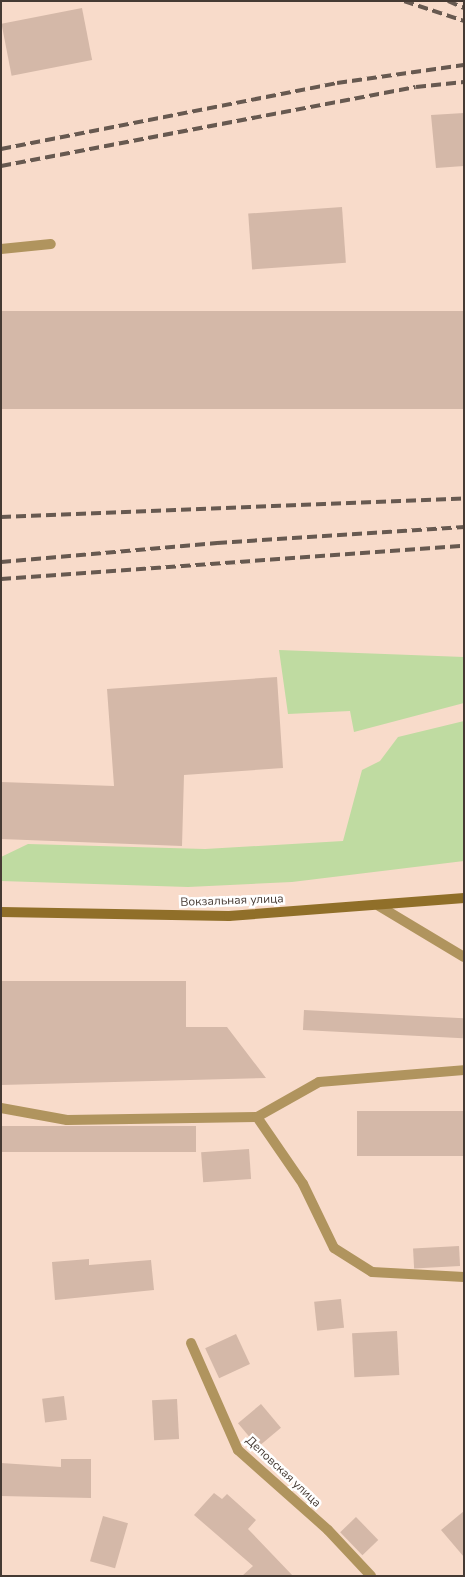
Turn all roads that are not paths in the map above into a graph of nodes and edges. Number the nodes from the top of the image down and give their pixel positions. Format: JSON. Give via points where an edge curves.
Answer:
{"nodes":[{"id":1,"x":51,"y":244,"type":"dead end"},
{"id":2,"x":1,"y":249,"type":"edge"},
{"id":3,"x":464,"y":898,"type":"edge"},
{"id":4,"x":379,"y":906,"type":"junction"},
{"id":5,"x":1,"y":912,"type":"edge"},
{"id":6,"x":464,"y":957,"type":"edge"},
{"id":7,"x":464,"y":1070,"type":"edge"},
{"id":8,"x":1,"y":1108,"type":"edge"},
{"id":9,"x":257,"y":1117,"type":"junction"},
{"id":10,"x":464,"y":1277,"type":"edge"},
{"id":11,"x":191,"y":1343,"type":"dead end"},
{"id":12,"x":371,"y":1576,"type":"edge"}],
"edges":[{"from":1,"to":2,"type":"street"},
{"from":3,"to":4,"type":"street","name":"Вокзальная улица"},
{"from":4,"to":5,"type":"street","name":"Вокзальная улица","via":[[229,916]]},
{"from":4,"to":6,"type":"street"},
{"from":7,"to":9,"type":"street","via":[[319,1082]]},
{"from":8,"to":9,"type":"street","via":[[66,1120]]},
{"from":9,"to":10,"type":"street","via":[[304,1184],[334,1248],[372,1272]]},
{"from":11,"to":12,"type":"street","name":"Деповская улица","via":[[238,1450],[328,1530]]}]}
